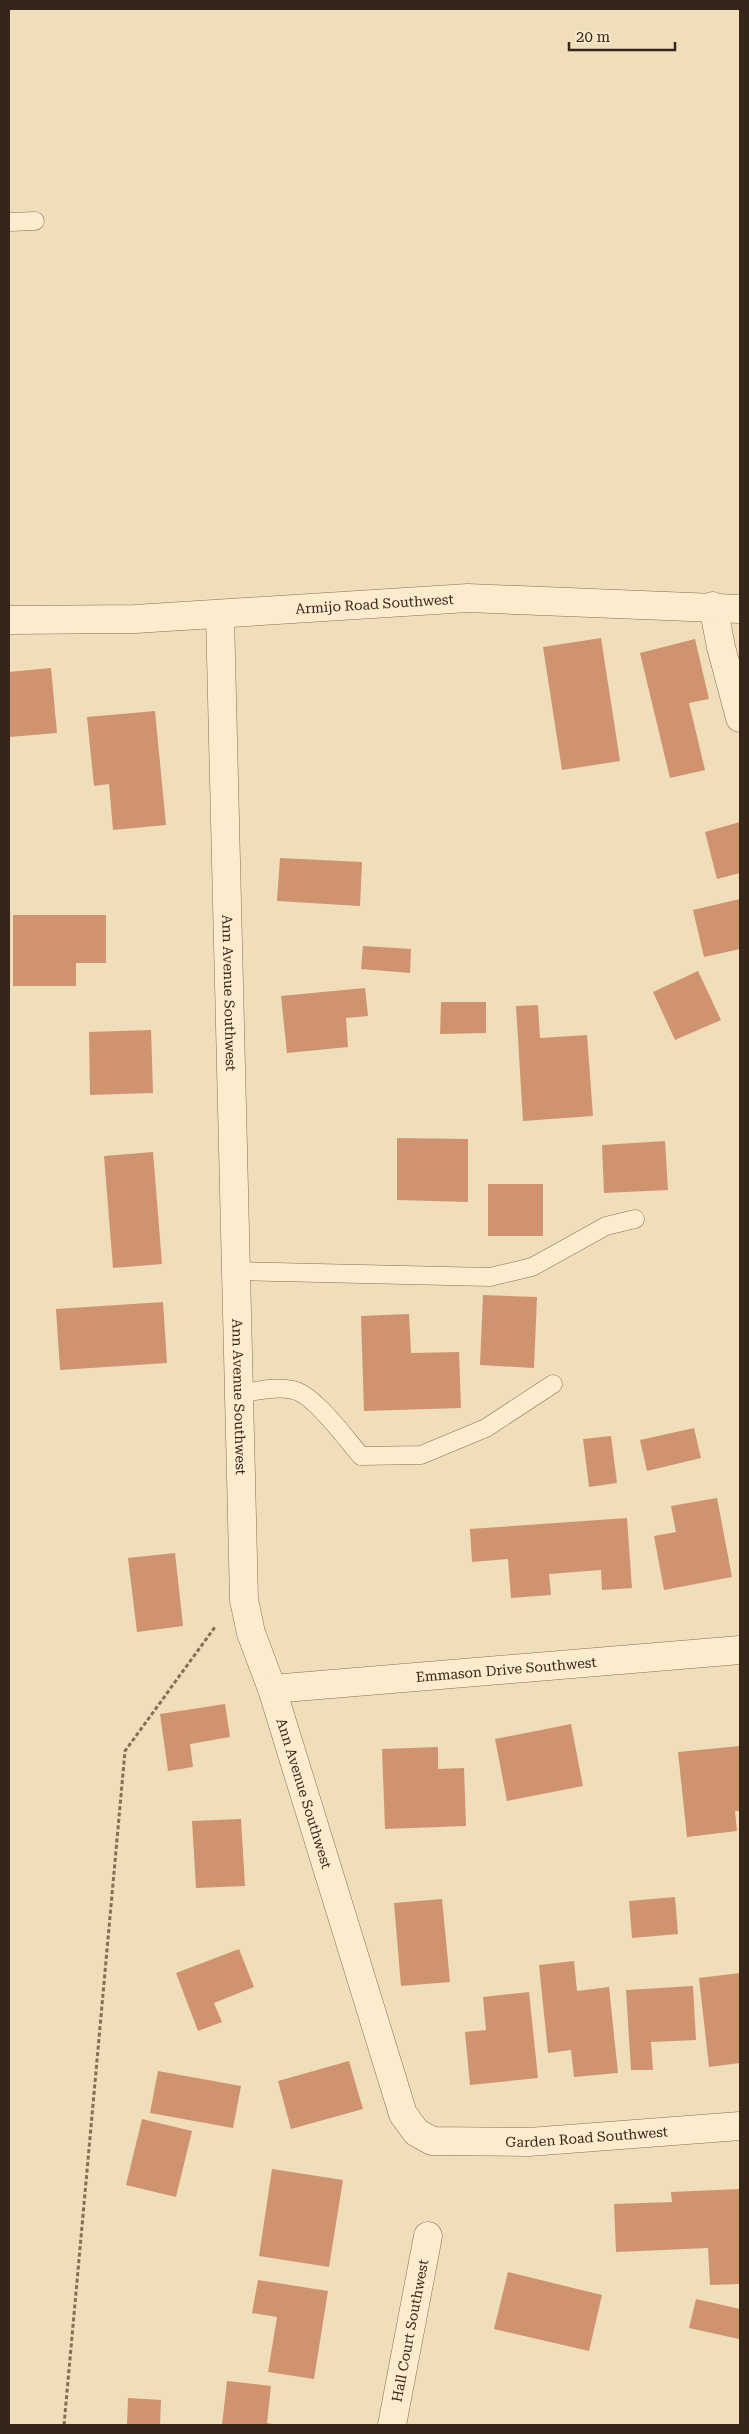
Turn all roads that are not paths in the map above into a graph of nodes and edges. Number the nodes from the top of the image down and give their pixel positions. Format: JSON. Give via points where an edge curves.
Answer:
{"nodes":[{"id":1,"x":35,"y":221,"type":"dead end"},
{"id":2,"x":9,"y":222,"type":"edge"},
{"id":3,"x":712,"y":606,"type":"junction"},
{"id":4,"x":740,"y":609,"type":"edge"},
{"id":5,"x":220,"y":615,"type":"junction"},
{"id":6,"x":9,"y":620,"type":"edge"},
{"id":7,"x":740,"y":718,"type":"edge"},
{"id":8,"x":635,"y":1219,"type":"dead end"},
{"id":9,"x":236,"y":1271,"type":"junction"},
{"id":10,"x":553,"y":1384,"type":"dead end"},
{"id":11,"x":239,"y":1394,"type":"junction"},
{"id":12,"x":740,"y":1650,"type":"edge"},
{"id":13,"x":272,"y":1688,"type":"junction"},
{"id":14,"x":740,"y":2126,"type":"edge"},
{"id":15,"x":432,"y":2141,"type":"joint"},
{"id":16,"x":428,"y":2236,"type":"dead end"},
{"id":17,"x":392,"y":2425,"type":"edge"}],
"edges":[{"from":1,"to":2,"type":"lane"},
{"from":3,"to":4,"type":"street","name":"Armijo Road Southwest"},
{"from":3,"to":5,"type":"street","name":"Armijo Road Southwest","via":[[468,598]]},
{"from":3,"to":7,"type":"street"},
{"from":5,"to":6,"type":"street","name":"Armijo Road Southwest"},
{"from":5,"to":9,"type":"street","name":"Ann Avenue Southwest"},
{"from":8,"to":9,"type":"lane","via":[[606,1226],[532,1268],[490,1277]]},
{"from":9,"to":11,"type":"street","name":"Ann Avenue Southwest"},
{"from":10,"to":11,"type":"lane","via":[[486,1428],[421,1455],[361,1456],[322,1410],[294,1390],[274,1388]]},
{"from":11,"to":13,"type":"street","name":"Ann Avenue Southwest","via":[[244,1588],[251,1633]]},
{"from":12,"to":13,"type":"street","name":"Emmason Drive Southwest"},
{"from":13,"to":15,"type":"street","name":"Ann Avenue Southwest","via":[[403,2114],[416,2132]]},
{"from":14,"to":15,"type":"street","name":"Garden Road Southwest","via":[[530,2142]]},
{"from":16,"to":17,"type":"street","name":"Hall Court Southwest"}]}
